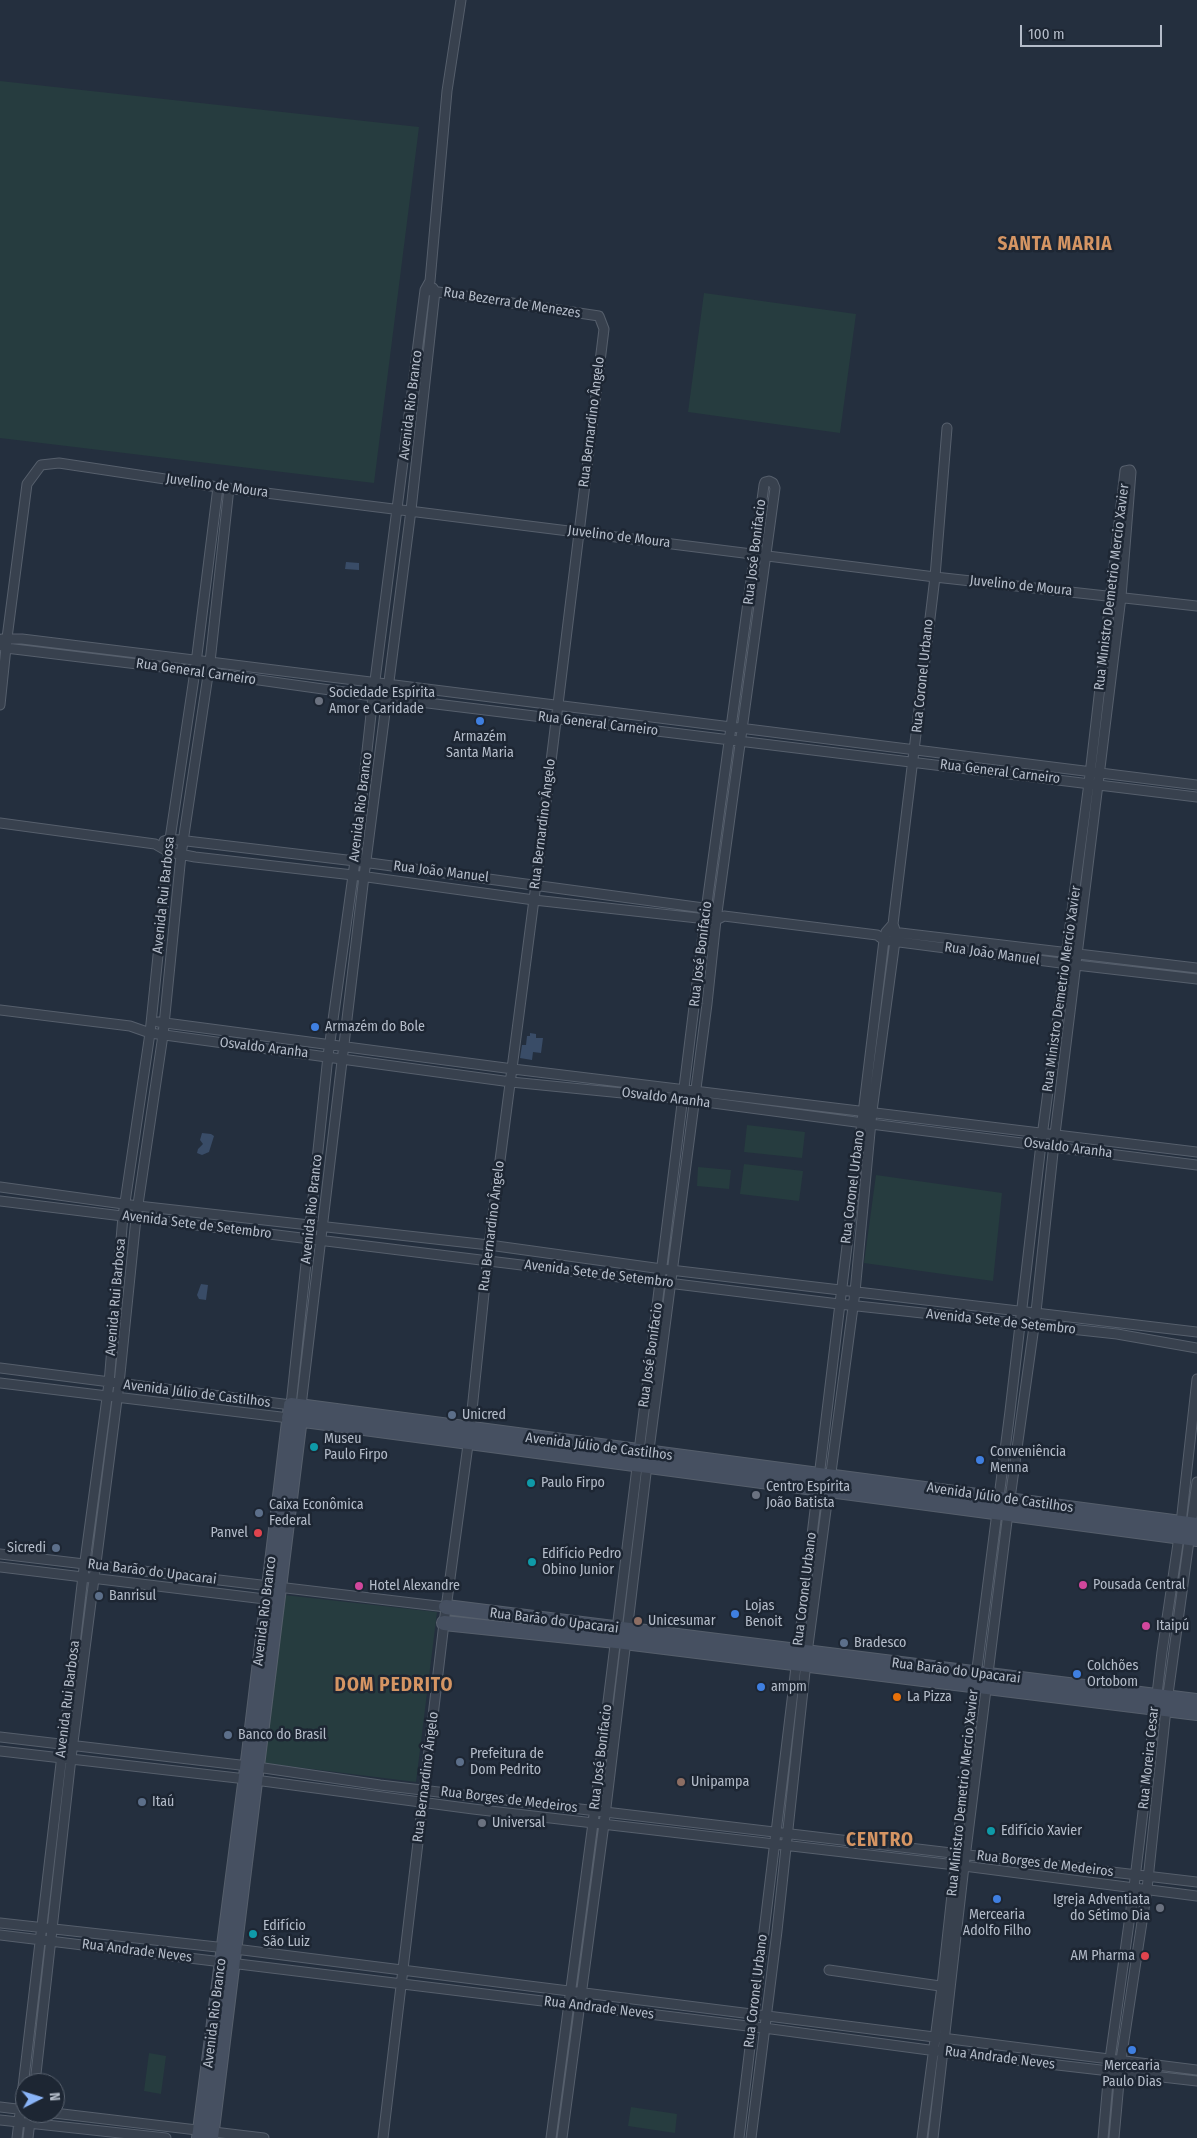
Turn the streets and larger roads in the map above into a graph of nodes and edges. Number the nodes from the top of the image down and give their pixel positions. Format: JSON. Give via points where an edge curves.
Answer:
{"nodes":[{"id":1,"x":461,"y":0,"type":"edge"},
{"id":2,"x":430,"y":291,"type":"junction"},
{"id":3,"x":599,"y":316,"type":"joint"},
{"id":4,"x":947,"y":428,"type":"dead end"},
{"id":5,"x":408,"y":430,"type":"junction"},
{"id":6,"x":419,"y":431,"type":"junction"},
{"id":7,"x":218,"y":487,"type":"junction"},
{"id":8,"x":229,"y":488,"type":"junction"},
{"id":9,"x":398,"y":508,"type":"junction"},
{"id":10,"x":411,"y":510,"type":"junction"},
{"id":11,"x":578,"y":532,"type":"junction"},
{"id":12,"x":760,"y":554,"type":"junction"},
{"id":13,"x":207,"y":572,"type":"junction"},
{"id":14,"x":220,"y":574,"type":"junction"},
{"id":15,"x":935,"y":577,"type":"junction"},
{"id":16,"x":1116,"y":596,"type":"junction"},
{"id":17,"x":386,"y":605,"type":"junction"},
{"id":18,"x":1197,"y":606,"type":"edge"},
{"id":19,"x":399,"y":607,"type":"junction"},
{"id":20,"x":3,"y":638,"type":"edge"},
{"id":21,"x":3,"y":646,"type":"edge"},
{"id":22,"x":196,"y":660,"type":"junction"},
{"id":23,"x":210,"y":662,"type":"junction"},
{"id":24,"x":195,"y":671,"type":"junction"},
{"id":25,"x":294,"y":672,"type":"junction"},
{"id":26,"x":208,"y":673,"type":"junction"},
{"id":27,"x":375,"y":682,"type":"junction"},
{"id":28,"x":389,"y":684,"type":"junction"},
{"id":29,"x":292,"y":685,"type":"junction"},
{"id":30,"x":421,"y":688,"type":"junction"},
{"id":31,"x":461,"y":693,"type":"junction"},
{"id":32,"x":373,"y":696,"type":"junction"},
{"id":33,"x":387,"y":698,"type":"junction"},
{"id":34,"x":507,"y":699,"type":"junction"},
{"id":35,"x":419,"y":702,"type":"junction"},
{"id":36,"x":558,"y":705,"type":"junction"},
{"id":37,"x":0,"y":706,"type":"edge"},
{"id":38,"x":459,"y":707,"type":"junction"},
{"id":39,"x":598,"y":710,"type":"junction"},
{"id":40,"x":505,"y":713,"type":"junction"},
{"id":41,"x":646,"y":717,"type":"junction"},
{"id":42,"x":556,"y":719,"type":"junction"},
{"id":43,"x":687,"y":722,"type":"junction"},
{"id":44,"x":594,"y":723,"type":"junction"},
{"id":45,"x":731,"y":728,"type":"junction"},
{"id":46,"x":643,"y":729,"type":"junction"},
{"id":47,"x":741,"y":729,"type":"junction"},
{"id":48,"x":774,"y":733,"type":"junction"},
{"id":49,"x":684,"y":734,"type":"junction"},
{"id":50,"x":729,"y":739,"type":"junction"},
{"id":51,"x":819,"y":739,"type":"junction"},
{"id":52,"x":740,"y":740,"type":"junction"},
{"id":53,"x":772,"y":744,"type":"junction"},
{"id":54,"x":867,"y":745,"type":"junction"},
{"id":55,"x":816,"y":750,"type":"junction"},
{"id":56,"x":915,"y":751,"type":"junction"},
{"id":57,"x":183,"y":754,"type":"junction"},
{"id":58,"x":864,"y":755,"type":"junction"},
{"id":59,"x":950,"y":755,"type":"junction"},
{"id":60,"x":196,"y":756,"type":"junction"},
{"id":61,"x":994,"y":760,"type":"junction"},
{"id":62,"x":912,"y":762,"type":"junction"},
{"id":63,"x":1037,"y":765,"type":"junction"},
{"id":64,"x":948,"y":766,"type":"junction"},
{"id":65,"x":992,"y":771,"type":"junction"},
{"id":66,"x":1094,"y":772,"type":"junction"},
{"id":67,"x":1035,"y":777,"type":"junction"},
{"id":68,"x":1135,"y":777,"type":"junction"},
{"id":69,"x":364,"y":780,"type":"junction"},
{"id":70,"x":376,"y":782,"type":"junction"},
{"id":71,"x":1174,"y":782,"type":"junction"},
{"id":72,"x":1093,"y":784,"type":"junction"},
{"id":73,"x":1197,"y":785,"type":"edge"},
{"id":74,"x":1133,"y":789,"type":"junction"},
{"id":75,"x":1171,"y":794,"type":"junction"},
{"id":76,"x":1197,"y":796,"type":"edge"},
{"id":77,"x":0,"y":823,"type":"edge"},
{"id":78,"x":170,"y":839,"type":"junction"},
{"id":79,"x":183,"y":841,"type":"junction"},
{"id":80,"x":155,"y":844,"type":"junction"},
{"id":81,"x":168,"y":852,"type":"junction"},
{"id":82,"x":288,"y":854,"type":"junction"},
{"id":83,"x":181,"y":855,"type":"junction"},
{"id":84,"x":355,"y":862,"type":"junction"},
{"id":85,"x":365,"y":863,"type":"junction"},
{"id":86,"x":286,"y":867,"type":"junction"},
{"id":87,"x":425,"y":870,"type":"junction"},
{"id":88,"x":353,"y":875,"type":"junction"},
{"id":89,"x":364,"y":876,"type":"junction"},
{"id":90,"x":536,"y":884,"type":"junction"},
{"id":91,"x":423,"y":885,"type":"junction"},
{"id":92,"x":622,"y":896,"type":"junction"},
{"id":93,"x":534,"y":900,"type":"junction"},
{"id":94,"x":620,"y":909,"type":"junction"},
{"id":95,"x":707,"y":909,"type":"junction"},
{"id":96,"x":719,"y":915,"type":"junction"},
{"id":97,"x":705,"y":918,"type":"junction"},
{"id":98,"x":895,"y":933,"type":"junction"},
{"id":99,"x":883,"y":936,"type":"junction"},
{"id":100,"x":159,"y":943,"type":"junction"},
{"id":101,"x":986,"y":943,"type":"junction"},
{"id":102,"x":172,"y":944,"type":"junction"},
{"id":103,"x":984,"y":953,"type":"junction"},
{"id":104,"x":1072,"y":953,"type":"junction"},
{"id":105,"x":342,"y":959,"type":"junction"},
{"id":106,"x":354,"y":961,"type":"junction"},
{"id":107,"x":1065,"y":964,"type":"junction"},
{"id":108,"x":1164,"y":964,"type":"junction"},
{"id":109,"x":1076,"y":965,"type":"junction"},
{"id":110,"x":1197,"y":968,"type":"edge"},
{"id":111,"x":1164,"y":975,"type":"junction"},
{"id":112,"x":1197,"y":979,"type":"edge"},
{"id":113,"x":695,"y":1002,"type":"junction"},
{"id":114,"x":707,"y":1004,"type":"junction"},
{"id":115,"x":0,"y":1010,"type":"edge"},
{"id":116,"x":151,"y":1021,"type":"junction"},
{"id":117,"x":164,"y":1022,"type":"junction"},
{"id":118,"x":874,"y":1023,"type":"junction"},
{"id":119,"x":884,"y":1024,"type":"junction"},
{"id":120,"x":137,"y":1027,"type":"junction"},
{"id":121,"x":150,"y":1033,"type":"junction"},
{"id":122,"x":163,"y":1035,"type":"junction"},
{"id":123,"x":330,"y":1044,"type":"junction"},
{"id":124,"x":344,"y":1045,"type":"junction"},
{"id":125,"x":328,"y":1056,"type":"junction"},
{"id":126,"x":342,"y":1058,"type":"junction"},
{"id":127,"x":513,"y":1069,"type":"junction"},
{"id":128,"x":511,"y":1082,"type":"junction"},
{"id":129,"x":685,"y":1089,"type":"junction"},
{"id":130,"x":696,"y":1090,"type":"junction"},
{"id":131,"x":683,"y":1099,"type":"junction"},
{"id":132,"x":694,"y":1101,"type":"junction"},
{"id":133,"x":868,"y":1110,"type":"junction"},
{"id":134,"x":861,"y":1123,"type":"junction"},
{"id":135,"x":871,"y":1124,"type":"junction"},
{"id":136,"x":1043,"y":1132,"type":"junction"},
{"id":137,"x":1055,"y":1134,"type":"junction"},
{"id":138,"x":1041,"y":1144,"type":"junction"},
{"id":139,"x":1054,"y":1146,"type":"junction"},
{"id":140,"x":1197,"y":1152,"type":"edge"},
{"id":141,"x":131,"y":1161,"type":"junction"},
{"id":142,"x":144,"y":1163,"type":"junction"},
{"id":143,"x":1197,"y":1165,"type":"edge"},
{"id":144,"x":316,"y":1168,"type":"junction"},
{"id":145,"x":329,"y":1169,"type":"junction"},
{"id":146,"x":0,"y":1187,"type":"edge"},
{"id":147,"x":0,"y":1200,"type":"edge"},
{"id":148,"x":124,"y":1204,"type":"junction"},
{"id":149,"x":138,"y":1206,"type":"junction"},
{"id":150,"x":122,"y":1216,"type":"junction"},
{"id":151,"x":136,"y":1218,"type":"junction"},
{"id":152,"x":310,"y":1225,"type":"junction"},
{"id":153,"x":322,"y":1227,"type":"junction"},
{"id":154,"x":308,"y":1238,"type":"junction"},
{"id":155,"x":320,"y":1240,"type":"junction"},
{"id":156,"x":489,"y":1245,"type":"junction"},
{"id":157,"x":487,"y":1261,"type":"junction"},
{"id":158,"x":662,"y":1269,"type":"junction"},
{"id":159,"x":672,"y":1270,"type":"junction"},
{"id":160,"x":666,"y":1282,"type":"junction"},
{"id":161,"x":841,"y":1290,"type":"junction"},
{"id":162,"x":855,"y":1292,"type":"junction"},
{"id":163,"x":839,"y":1304,"type":"junction"},
{"id":164,"x":852,"y":1306,"type":"junction"},
{"id":165,"x":1021,"y":1311,"type":"junction"},
{"id":166,"x":1036,"y":1312,"type":"junction"},
{"id":167,"x":1119,"y":1323,"type":"junction"},
{"id":168,"x":1020,"y":1324,"type":"junction"},
{"id":169,"x":654,"y":1325,"type":"junction"},
{"id":170,"x":1034,"y":1326,"type":"junction"},
{"id":171,"x":664,"y":1327,"type":"junction"},
{"id":172,"x":1197,"y":1332,"type":"edge"},
{"id":173,"x":1117,"y":1334,"type":"junction"},
{"id":174,"x":112,"y":1340,"type":"junction"},
{"id":175,"x":123,"y":1342,"type":"junction"},
{"id":176,"x":1197,"y":1348,"type":"edge"},
{"id":177,"x":0,"y":1368,"type":"edge"},
{"id":178,"x":1197,"y":1379,"type":"edge"},
{"id":179,"x":0,"y":1383,"type":"edge"},
{"id":180,"x":109,"y":1383,"type":"junction"},
{"id":181,"x":119,"y":1384,"type":"junction"},
{"id":182,"x":161,"y":1390,"type":"junction"},
{"id":183,"x":107,"y":1396,"type":"junction"},
{"id":184,"x":118,"y":1397,"type":"junction"},
{"id":185,"x":1196,"y":1397,"type":"edge"},
{"id":186,"x":244,"y":1400,"type":"junction"},
{"id":187,"x":160,"y":1402,"type":"junction"},
{"id":188,"x":1010,"y":1411,"type":"junction"},
{"id":189,"x":243,"y":1412,"type":"junction"},
{"id":190,"x":295,"y":1412,"type":"junction"},
{"id":191,"x":1021,"y":1413,"type":"junction"},
{"id":192,"x":825,"y":1430,"type":"junction"},
{"id":193,"x":837,"y":1431,"type":"junction"},
{"id":194,"x":469,"y":1436,"type":"junction"},
{"id":195,"x":642,"y":1459,"type":"junction"},
{"id":196,"x":1187,"y":1470,"type":"junction"},
{"id":197,"x":1197,"y":1471,"type":"edge"},
{"id":198,"x":96,"y":1482,"type":"junction"},
{"id":199,"x":825,"y":1482,"type":"junction"},
{"id":200,"x":1197,"y":1482,"type":"edge"},
{"id":201,"x":106,"y":1483,"type":"junction"},
{"id":202,"x":1003,"y":1505,"type":"junction"},
{"id":203,"x":631,"y":1511,"type":"junction"},
{"id":204,"x":641,"y":1512,"type":"junction"},
{"id":205,"x":1189,"y":1531,"type":"edge"},
{"id":206,"x":3,"y":1554,"type":"edge"},
{"id":207,"x":43,"y":1559,"type":"junction"},
{"id":208,"x":85,"y":1564,"type":"junction"},
{"id":209,"x":96,"y":1565,"type":"junction"},
{"id":210,"x":2,"y":1567,"type":"edge"},
{"id":211,"x":807,"y":1569,"type":"junction"},
{"id":212,"x":818,"y":1570,"type":"junction"},
{"id":213,"x":41,"y":1571,"type":"junction"},
{"id":214,"x":83,"y":1576,"type":"junction"},
{"id":215,"x":94,"y":1578,"type":"junction"},
{"id":216,"x":1172,"y":1578,"type":"junction"},
{"id":217,"x":1184,"y":1580,"type":"junction"},
{"id":218,"x":273,"y":1594,"type":"junction"},
{"id":219,"x":446,"y":1607,"type":"junction"},
{"id":220,"x":444,"y":1623,"type":"junction"},
{"id":221,"x":983,"y":1628,"type":"junction"},
{"id":222,"x":994,"y":1629,"type":"junction"},
{"id":223,"x":622,"y":1635,"type":"junction"},
{"id":224,"x":1162,"y":1652,"type":"junction"},
{"id":225,"x":1173,"y":1652,"type":"junction"},
{"id":226,"x":801,"y":1658,"type":"junction"},
{"id":227,"x":982,"y":1679,"type":"junction"},
{"id":228,"x":1197,"y":1700,"type":"edge"},
{"id":229,"x":1161,"y":1703,"type":"junction"},
{"id":230,"x":1197,"y":1713,"type":"edge"},
{"id":231,"x":0,"y":1737,"type":"edge"},
{"id":232,"x":604,"y":1737,"type":"junction"},
{"id":233,"x":614,"y":1738,"type":"junction"},
{"id":234,"x":68,"y":1744,"type":"junction"},
{"id":235,"x":785,"y":1749,"type":"junction"},
{"id":236,"x":116,"y":1750,"type":"junction"},
{"id":237,"x":796,"y":1750,"type":"junction"},
{"id":238,"x":0,"y":1751,"type":"edge"},
{"id":239,"x":66,"y":1758,"type":"junction"},
{"id":240,"x":206,"y":1761,"type":"junction"},
{"id":241,"x":115,"y":1764,"type":"junction"},
{"id":242,"x":251,"y":1773,"type":"junction"},
{"id":243,"x":203,"y":1774,"type":"junction"},
{"id":244,"x":380,"y":1785,"type":"junction"},
{"id":245,"x":424,"y":1790,"type":"junction"},
{"id":246,"x":378,"y":1795,"type":"junction"},
{"id":247,"x":474,"y":1795,"type":"junction"},
{"id":248,"x":1145,"y":1795,"type":"junction"},
{"id":249,"x":1157,"y":1796,"type":"junction"},
{"id":250,"x":423,"y":1802,"type":"junction"},
{"id":251,"x":473,"y":1809,"type":"junction"},
{"id":252,"x":961,"y":1809,"type":"junction"},
{"id":253,"x":594,"y":1811,"type":"junction"},
{"id":254,"x":971,"y":1811,"type":"junction"},
{"id":255,"x":605,"y":1812,"type":"junction"},
{"id":256,"x":690,"y":1822,"type":"junction"},
{"id":257,"x":593,"y":1823,"type":"junction"},
{"id":258,"x":604,"y":1824,"type":"junction"},
{"id":259,"x":776,"y":1832,"type":"junction"},
{"id":260,"x":787,"y":1833,"type":"junction"},
{"id":261,"x":688,"y":1835,"type":"junction"},
{"id":262,"x":829,"y":1838,"type":"junction"},
{"id":263,"x":57,"y":1840,"type":"junction"},
{"id":264,"x":774,"y":1845,"type":"junction"},
{"id":265,"x":786,"y":1847,"type":"junction"},
{"id":266,"x":913,"y":1848,"type":"junction"},
{"id":267,"x":828,"y":1851,"type":"junction"},
{"id":268,"x":955,"y":1853,"type":"junction"},
{"id":269,"x":965,"y":1854,"type":"junction"},
{"id":270,"x":912,"y":1860,"type":"junction"},
{"id":271,"x":1008,"y":1860,"type":"junction"},
{"id":272,"x":954,"y":1865,"type":"junction"},
{"id":273,"x":964,"y":1866,"type":"junction"},
{"id":274,"x":1094,"y":1870,"type":"junction"},
{"id":275,"x":1008,"y":1872,"type":"junction"},
{"id":276,"x":1136,"y":1875,"type":"junction"},
{"id":277,"x":1148,"y":1877,"type":"junction"},
{"id":278,"x":1092,"y":1882,"type":"junction"},
{"id":279,"x":1197,"y":1882,"type":"edge"},
{"id":280,"x":1134,"y":1888,"type":"junction"},
{"id":281,"x":1147,"y":1889,"type":"junction"},
{"id":282,"x":1197,"y":1896,"type":"edge"},
{"id":283,"x":582,"y":1902,"type":"junction"},
{"id":284,"x":593,"y":1904,"type":"junction"},
{"id":285,"x":949,"y":1914,"type":"junction"},
{"id":286,"x":959,"y":1916,"type":"junction"},
{"id":287,"x":0,"y":1923,"type":"edge"},
{"id":288,"x":42,"y":1928,"type":"junction"},
{"id":289,"x":52,"y":1929,"type":"junction"},
{"id":290,"x":764,"y":1930,"type":"junction"},
{"id":291,"x":777,"y":1931,"type":"junction"},
{"id":292,"x":0,"y":1935,"type":"edge"},
{"id":293,"x":41,"y":1940,"type":"junction"},
{"id":294,"x":51,"y":1941,"type":"junction"},
{"id":295,"x":278,"y":1954,"type":"junction"},
{"id":296,"x":228,"y":1955,"type":"junction"},
{"id":297,"x":278,"y":1968,"type":"junction"},
{"id":298,"x":828,"y":1970,"type":"dead end"},
{"id":299,"x":403,"y":1971,"type":"junction"},
{"id":300,"x":446,"y":1976,"type":"junction"},
{"id":301,"x":1122,"y":1976,"type":"junction"},
{"id":302,"x":1134,"y":1977,"type":"junction"},
{"id":303,"x":402,"y":1983,"type":"junction"},
{"id":304,"x":527,"y":1986,"type":"junction"},
{"id":305,"x":947,"y":1987,"type":"junction"},
{"id":306,"x":445,"y":1988,"type":"junction"},
{"id":307,"x":569,"y":1990,"type":"junction"},
{"id":308,"x":581,"y":1992,"type":"junction"},
{"id":309,"x":525,"y":1999,"type":"junction"},
{"id":310,"x":568,"y":2005,"type":"junction"},
{"id":311,"x":579,"y":2006,"type":"junction"},
{"id":312,"x":754,"y":2013,"type":"junction"},
{"id":313,"x":766,"y":2015,"type":"junction"},
{"id":314,"x":814,"y":2021,"type":"junction"},
{"id":315,"x":31,"y":2024,"type":"junction"},
{"id":316,"x":42,"y":2025,"type":"junction"},
{"id":317,"x":752,"y":2026,"type":"junction"},
{"id":318,"x":764,"y":2028,"type":"junction"},
{"id":319,"x":893,"y":2031,"type":"junction"},
{"id":320,"x":813,"y":2034,"type":"junction"},
{"id":321,"x":935,"y":2037,"type":"junction"},
{"id":322,"x":946,"y":2038,"type":"junction"},
{"id":323,"x":994,"y":2044,"type":"junction"},
{"id":324,"x":891,"y":2045,"type":"junction"},
{"id":325,"x":934,"y":2050,"type":"junction"},
{"id":326,"x":944,"y":2052,"type":"junction"},
{"id":327,"x":1069,"y":2054,"type":"junction"},
{"id":328,"x":993,"y":2058,"type":"junction"},
{"id":329,"x":1110,"y":2059,"type":"junction"},
{"id":330,"x":1121,"y":2060,"type":"junction"},
{"id":331,"x":1067,"y":2066,"type":"junction"},
{"id":332,"x":1168,"y":2066,"type":"junction"},
{"id":333,"x":1197,"y":2070,"type":"edge"},
{"id":334,"x":1110,"y":2071,"type":"junction"},
{"id":335,"x":1121,"y":2072,"type":"junction"},
{"id":336,"x":26,"y":2073,"type":"edge"},
{"id":337,"x":36,"y":2073,"type":"edge"},
{"id":338,"x":1168,"y":2078,"type":"junction"},
{"id":339,"x":1197,"y":2081,"type":"edge"},
{"id":340,"x":557,"y":2090,"type":"junction"},
{"id":341,"x":568,"y":2092,"type":"junction"},
{"id":342,"x":0,"y":2107,"type":"edge"},
{"id":343,"x":15,"y":2109,"type":"edge"},
{"id":344,"x":65,"y":2114,"type":"edge"},
{"id":345,"x":74,"y":2115,"type":"junction"},
{"id":346,"x":741,"y":2117,"type":"junction"},
{"id":347,"x":1105,"y":2117,"type":"junction"},
{"id":348,"x":754,"y":2118,"type":"junction"},
{"id":349,"x":1116,"y":2119,"type":"junction"},
{"id":350,"x":0,"y":2120,"type":"edge"},
{"id":351,"x":15,"y":2122,"type":"edge"},
{"id":352,"x":19,"y":2123,"type":"edge"},
{"id":353,"x":24,"y":2123,"type":"edge"},
{"id":354,"x":30,"y":2124,"type":"junction"},
{"id":355,"x":154,"y":2124,"type":"junction"},
{"id":356,"x":72,"y":2128,"type":"junction"},
{"id":357,"x":205,"y":2134,"type":"edge"},
{"id":358,"x":152,"y":2136,"type":"junction"},
{"id":359,"x":922,"y":2137,"type":"edge"},
{"id":360,"x":17,"y":2138,"type":"edge"},
{"id":361,"x":28,"y":2138,"type":"edge"},
{"id":362,"x":166,"y":2138,"type":"edge"},
{"id":363,"x":264,"y":2138,"type":"edge"},
{"id":364,"x":383,"y":2138,"type":"edge"},
{"id":365,"x":551,"y":2138,"type":"edge"},
{"id":366,"x":562,"y":2138,"type":"edge"},
{"id":367,"x":739,"y":2138,"type":"edge"},
{"id":368,"x":751,"y":2138,"type":"edge"},
{"id":369,"x":933,"y":2138,"type":"edge"},
{"id":370,"x":1103,"y":2138,"type":"edge"},
{"id":371,"x":1114,"y":2138,"type":"edge"}],
"edges":[{"from":1,"to":2,"type":"street","name":"Avenida Rio Branco","via":[[447,91]]},
{"from":2,"to":3,"type":"street","name":"Rua Bezerra de Menezes"},
{"from":2,"to":5,"type":"street","name":"Avenida Rio Branco"},
{"from":2,"to":6,"type":"street","name":"Avenida Rio Branco"},
{"from":3,"to":11,"type":"street","name":"Rua Bernardino Ângelo","via":[[604,329]]},
{"from":4,"to":15,"type":"street","name":"Rua Coronel Urbano"},
{"from":5,"to":6,"type":"street"},
{"from":5,"to":9,"type":"street","name":"Avenida Rio Branco"},
{"from":6,"to":10,"type":"street","name":"Avenida Rio Branco"},
{"from":7,"to":8,"type":"street","name":"Juvelino de Moura"},
{"from":7,"to":13,"type":"street","name":"Avenida Rui Barbosa"},
{"from":7,"to":20,"type":"street","name":"Juvelino de Moura","via":[[59,462],[41,465],[27,484]]},
{"from":8,"to":9,"type":"street","name":"Juvelino de Moura"},
{"from":8,"to":14,"type":"street","name":"Avenida Rui Barbosa"},
{"from":9,"to":10,"type":"street","name":"Juvelino de Moura"},
{"from":9,"to":17,"type":"street","name":"Avenida Rio Branco"},
{"from":10,"to":11,"type":"street","name":"Juvelino de Moura"},
{"from":10,"to":19,"type":"street","name":"Avenida Rio Branco"},
{"from":11,"to":12,"type":"street","name":"Juvelino de Moura"},
{"from":11,"to":36,"type":"street","name":"Rua Bernardino Ângelo"},
{"from":12,"to":12,"type":"street","name":"Rua José Bonifacio","via":[[774,488],[769,481],[764,485]]},
{"from":12,"to":15,"type":"street","name":"Juvelino de Moura"},
{"from":12,"to":45,"type":"street","name":"Rua José Bonifacio"},
{"from":12,"to":47,"type":"street","name":"Rua José Bonifacio"},
{"from":13,"to":14,"type":"street"},
{"from":13,"to":22,"type":"street","name":"Avenida Rui Barbosa"},
{"from":14,"to":23,"type":"street","name":"Avenida Rui Barbosa"},
{"from":15,"to":16,"type":"street","name":"Juvelino de Moura"},
{"from":15,"to":56,"type":"street","name":"Rua Coronel Urbano"},
{"from":16,"to":16,"type":"street","name":"Rua Ministro Demetrio Mercio Xavier","via":[[1131,472],[1130,470],[1125,471]]},
{"from":16,"to":18,"type":"street","name":"Juvelino de Moura"},
{"from":16,"to":66,"type":"street","name":"Rua Ministro Demetrio Mercio Xavier"},
{"from":17,"to":19,"type":"street"},
{"from":17,"to":27,"type":"street","name":"Avenida Rio Branco"},
{"from":19,"to":28,"type":"street","name":"Avenida Rio Branco"},
{"from":20,"to":21,"type":"street"},
{"from":20,"to":22,"type":"street","name":"Rua General Carneiro"},
{"from":21,"to":24,"type":"street","name":"Rua General Carneiro"},
{"from":21,"to":37,"type":"street"},
{"from":22,"to":23,"type":"street","name":"Rua General Carneiro"},
{"from":22,"to":24,"type":"street","name":"Avenida Rui Barbosa"},
{"from":23,"to":25,"type":"street","name":"Rua General Carneiro"},
{"from":23,"to":26,"type":"street","name":"Avenida Rui Barbosa"},
{"from":24,"to":26,"type":"street","name":"Rua General Carneiro"},
{"from":24,"to":57,"type":"street","name":"Avenida Rui Barbosa"},
{"from":25,"to":27,"type":"street","name":"Rua General Carneiro"},
{"from":25,"to":29,"type":"street"},
{"from":26,"to":29,"type":"street","name":"Rua General Carneiro"},
{"from":26,"to":60,"type":"street","name":"Avenida Rui Barbosa"},
{"from":27,"to":28,"type":"street","name":"Rua General Carneiro"},
{"from":27,"to":32,"type":"street","name":"Avenida Rio Branco"},
{"from":28,"to":30,"type":"street","name":"Rua General Carneiro"},
{"from":28,"to":33,"type":"street","name":"Avenida Rio Branco"},
{"from":29,"to":32,"type":"street","name":"Rua General Carneiro"},
{"from":30,"to":31,"type":"street","name":"Rua General Carneiro"},
{"from":30,"to":35,"type":"street"},
{"from":31,"to":34,"type":"street","name":"Rua General Carneiro"},
{"from":31,"to":38,"type":"street"},
{"from":32,"to":33,"type":"street","name":"Rua General Carneiro"},
{"from":32,"to":69,"type":"street","name":"Avenida Rio Branco"},
{"from":33,"to":35,"type":"street","name":"Rua General Carneiro"},
{"from":33,"to":70,"type":"street","name":"Avenida Rio Branco"},
{"from":34,"to":36,"type":"street","name":"Rua General Carneiro"},
{"from":34,"to":40,"type":"street"},
{"from":35,"to":38,"type":"street","name":"Rua General Carneiro"},
{"from":36,"to":39,"type":"street","name":"Rua General Carneiro"},
{"from":36,"to":42,"type":"street","name":"Rua Bernardino Ângelo"},
{"from":38,"to":40,"type":"street","name":"Rua General Carneiro"},
{"from":39,"to":41,"type":"street","name":"Rua General Carneiro"},
{"from":39,"to":44,"type":"street"},
{"from":40,"to":42,"type":"street","name":"Rua General Carneiro"},
{"from":41,"to":43,"type":"street","name":"Rua General Carneiro"},
{"from":41,"to":46,"type":"street"},
{"from":42,"to":44,"type":"street","name":"Rua General Carneiro"},
{"from":42,"to":90,"type":"street","name":"Rua Bernardino Ângelo"},
{"from":43,"to":45,"type":"street","name":"Rua General Carneiro"},
{"from":43,"to":49,"type":"street"},
{"from":44,"to":46,"type":"street","name":"Rua General Carneiro"},
{"from":45,"to":47,"type":"street","name":"Rua General Carneiro"},
{"from":45,"to":50,"type":"street","name":"Rua José Bonifacio"},
{"from":46,"to":49,"type":"street","name":"Rua General Carneiro"},
{"from":47,"to":48,"type":"street","name":"Rua General Carneiro"},
{"from":47,"to":52,"type":"street","name":"Rua José Bonifacio"},
{"from":48,"to":51,"type":"street","name":"Rua General Carneiro"},
{"from":48,"to":53,"type":"street"},
{"from":49,"to":50,"type":"street","name":"Rua General Carneiro"},
{"from":50,"to":52,"type":"street","name":"Rua General Carneiro"},
{"from":50,"to":95,"type":"street","name":"Rua José Bonifacio"},
{"from":51,"to":54,"type":"street","name":"Rua General Carneiro"},
{"from":51,"to":55,"type":"street"},
{"from":52,"to":53,"type":"street","name":"Rua General Carneiro"},
{"from":52,"to":96,"type":"street","name":"Rua José Bonifacio"},
{"from":53,"to":55,"type":"street","name":"Rua General Carneiro"},
{"from":54,"to":56,"type":"street","name":"Rua General Carneiro"},
{"from":54,"to":58,"type":"street"},
{"from":55,"to":58,"type":"street","name":"Rua General Carneiro"},
{"from":56,"to":59,"type":"street","name":"Rua General Carneiro"},
{"from":56,"to":62,"type":"street","name":"Rua Coronel Urbano"},
{"from":57,"to":60,"type":"street"},
{"from":57,"to":78,"type":"street","name":"Avenida Rui Barbosa"},
{"from":58,"to":62,"type":"street","name":"Rua General Carneiro"},
{"from":59,"to":61,"type":"street","name":"Rua General Carneiro"},
{"from":59,"to":64,"type":"street"},
{"from":60,"to":79,"type":"street","name":"Avenida Rui Barbosa"},
{"from":61,"to":63,"type":"street","name":"Rua General Carneiro"},
{"from":61,"to":65,"type":"street"},
{"from":62,"to":64,"type":"street","name":"Rua General Carneiro"},
{"from":62,"to":98,"type":"street","name":"Rua Coronel Urbano"},
{"from":63,"to":66,"type":"street","name":"Rua General Carneiro"},
{"from":63,"to":67,"type":"street"},
{"from":64,"to":65,"type":"street","name":"Rua General Carneiro"},
{"from":65,"to":67,"type":"street","name":"Rua General Carneiro"},
{"from":66,"to":68,"type":"street","name":"Rua General Carneiro"},
{"from":66,"to":72,"type":"street","name":"Rua Ministro Demetrio Mercio Xavier"},
{"from":67,"to":72,"type":"street","name":"Rua General Carneiro"},
{"from":68,"to":71,"type":"street","name":"Rua General Carneiro"},
{"from":68,"to":74,"type":"street"},
{"from":69,"to":70,"type":"street"},
{"from":69,"to":84,"type":"street","name":"Avenida Rio Branco"},
{"from":70,"to":85,"type":"street","name":"Avenida Rio Branco"},
{"from":71,"to":73,"type":"street","name":"Rua General Carneiro"},
{"from":71,"to":75,"type":"street"},
{"from":72,"to":74,"type":"street","name":"Rua General Carneiro"},
{"from":72,"to":104,"type":"street","name":"Rua Ministro Demetrio Mercio Xavier"},
{"from":74,"to":75,"type":"street","name":"Rua General Carneiro"},
{"from":75,"to":76,"type":"street","name":"Rua General Carneiro"},
{"from":77,"to":80,"type":"street","name":"Rua João Manuel"},
{"from":78,"to":79,"type":"street","name":"Rua João Manuel"},
{"from":78,"to":80,"type":"street","name":"Rua João Manuel"},
{"from":78,"to":81,"type":"street","name":"Avenida Rui Barbosa"},
{"from":79,"to":82,"type":"street","name":"Rua João Manuel"},
{"from":79,"to":83,"type":"street","name":"Avenida Rui Barbosa"},
{"from":80,"to":81,"type":"street","name":"Rua João Manuel"},
{"from":81,"to":83,"type":"street","name":"Rua João Manuel"},
{"from":81,"to":100,"type":"street","name":"Avenida Rui Barbosa"},
{"from":82,"to":84,"type":"street","name":"Rua João Manuel"},
{"from":82,"to":86,"type":"street"},
{"from":83,"to":86,"type":"street","name":"Rua João Manuel"},
{"from":83,"to":102,"type":"street","name":"Avenida Rui Barbosa"},
{"from":84,"to":85,"type":"street","name":"Rua João Manuel"},
{"from":84,"to":88,"type":"street","name":"Avenida Rio Branco"},
{"from":85,"to":87,"type":"street","name":"Rua João Manuel"},
{"from":85,"to":89,"type":"street","name":"Avenida Rio Branco"},
{"from":86,"to":88,"type":"street","name":"Rua João Manuel"},
{"from":87,"to":90,"type":"street","name":"Rua João Manuel"},
{"from":87,"to":91,"type":"street"},
{"from":88,"to":89,"type":"street","name":"Rua João Manuel"},
{"from":88,"to":105,"type":"street","name":"Avenida Rio Branco"},
{"from":89,"to":91,"type":"street","name":"Rua João Manuel"},
{"from":89,"to":106,"type":"street","name":"Avenida Rio Branco"},
{"from":90,"to":92,"type":"street","name":"Rua João Manuel"},
{"from":90,"to":93,"type":"street","name":"Rua Bernardino Ângelo"},
{"from":91,"to":93,"type":"street","name":"Rua João Manuel"},
{"from":92,"to":94,"type":"street"},
{"from":92,"to":95,"type":"street","name":"Rua João Manuel"},
{"from":93,"to":94,"type":"street","name":"Rua João Manuel"},
{"from":93,"to":127,"type":"street","name":"Rua Bernardino Ângelo"},
{"from":94,"to":97,"type":"street","name":"Rua João Manuel"},
{"from":95,"to":96,"type":"street","name":"Rua João Manuel"},
{"from":95,"to":97,"type":"street","name":"Rua José Bonifacio"},
{"from":96,"to":97,"type":"street","name":"Rua João Manuel"},
{"from":96,"to":99,"type":"street","name":"Rua João Manuel"},
{"from":96,"to":114,"type":"street","name":"Rua José Bonifacio"},
{"from":97,"to":113,"type":"street","name":"Rua José Bonifacio"},
{"from":98,"to":99,"type":"street"},
{"from":98,"to":99,"type":"street","name":"Rua João Manuel"},
{"from":98,"to":101,"type":"street","name":"Rua João Manuel"},
{"from":98,"to":103,"type":"street","name":"Rua João Manuel"},
{"from":98,"to":119,"type":"street","name":"Rua Coronel Urbano"},
{"from":99,"to":118,"type":"street","name":"Rua Coronel Urbano"},
{"from":100,"to":102,"type":"street"},
{"from":100,"to":116,"type":"street","name":"Avenida Rui Barbosa"},
{"from":101,"to":103,"type":"street"},
{"from":101,"to":104,"type":"street","name":"Rua João Manuel"},
{"from":102,"to":117,"type":"street","name":"Avenida Rui Barbosa"},
{"from":103,"to":107,"type":"street","name":"Rua João Manuel"},
{"from":104,"to":107,"type":"street","name":"Rua Ministro Demetrio Mercio Xavier"},
{"from":104,"to":108,"type":"street","name":"Rua João Manuel"},
{"from":104,"to":109,"type":"street","name":"Rua Ministro Demetrio Mercio Xavier"},
{"from":105,"to":106,"type":"street"},
{"from":105,"to":123,"type":"street","name":"Avenida Rio Branco"},
{"from":106,"to":124,"type":"street","name":"Avenida Rio Branco"},
{"from":107,"to":109,"type":"street","name":"Rua João Manuel"},
{"from":107,"to":136,"type":"street","name":"Rua Ministro Demetrio Mercio Xavier"},
{"from":108,"to":110,"type":"street","name":"Rua João Manuel"},
{"from":108,"to":111,"type":"street"},
{"from":109,"to":111,"type":"street","name":"Rua João Manuel"},
{"from":109,"to":137,"type":"street","name":"Rua Ministro Demetrio Mercio Xavier"},
{"from":111,"to":112,"type":"street","name":"Rua João Manuel"},
{"from":113,"to":114,"type":"street"},
{"from":113,"to":129,"type":"street","name":"Rua José Bonifacio"},
{"from":114,"to":130,"type":"street","name":"Rua José Bonifacio"},
{"from":115,"to":120,"type":"street","name":"Osvaldo Aranha"},
{"from":116,"to":117,"type":"street","name":"Osvaldo Aranha"},
{"from":116,"to":120,"type":"street","name":"Osvaldo Aranha"},
{"from":116,"to":121,"type":"street","name":"Avenida Rui Barbosa"},
{"from":117,"to":122,"type":"street","name":"Avenida Rui Barbosa"},
{"from":117,"to":123,"type":"street","name":"Osvaldo Aranha"},
{"from":118,"to":119,"type":"street"},
{"from":118,"to":133,"type":"street","name":"Rua Coronel Urbano"},
{"from":119,"to":133,"type":"street","name":"Rua Coronel Urbano"},
{"from":120,"to":121,"type":"street","name":"Osvaldo Aranha"},
{"from":121,"to":122,"type":"street","name":"Osvaldo Aranha"},
{"from":121,"to":141,"type":"street","name":"Avenida Rui Barbosa"},
{"from":122,"to":125,"type":"street","name":"Osvaldo Aranha"},
{"from":122,"to":142,"type":"street","name":"Avenida Rui Barbosa"},
{"from":123,"to":124,"type":"street","name":"Osvaldo Aranha"},
{"from":123,"to":125,"type":"street","name":"Avenida Rio Branco"},
{"from":124,"to":126,"type":"street","name":"Avenida Rio Branco"},
{"from":124,"to":127,"type":"street","name":"Osvaldo Aranha"},
{"from":125,"to":126,"type":"street","name":"Osvaldo Aranha"},
{"from":125,"to":144,"type":"street","name":"Avenida Rio Branco"},
{"from":126,"to":128,"type":"street","name":"Osvaldo Aranha"},
{"from":126,"to":145,"type":"street","name":"Avenida Rio Branco"},
{"from":127,"to":128,"type":"street","name":"Rua Bernardino Ângelo"},
{"from":127,"to":129,"type":"street","name":"Osvaldo Aranha"},
{"from":128,"to":131,"type":"street","name":"Osvaldo Aranha"},
{"from":128,"to":156,"type":"street","name":"Rua Bernardino Ângelo"},
{"from":129,"to":130,"type":"street","name":"Osvaldo Aranha"},
{"from":129,"to":131,"type":"street","name":"Rua José Bonifacio"},
{"from":130,"to":132,"type":"street","name":"Rua José Bonifacio"},
{"from":130,"to":133,"type":"street","name":"Osvaldo Aranha"},
{"from":131,"to":132,"type":"street","name":"Osvaldo Aranha"},
{"from":131,"to":158,"type":"street","name":"Rua José Bonifacio"},
{"from":132,"to":134,"type":"street","name":"Osvaldo Aranha"},
{"from":132,"to":159,"type":"street","name":"Rua José Bonifacio"},
{"from":133,"to":134,"type":"street","name":"Rua Coronel Urbano"},
{"from":133,"to":135,"type":"street","name":"Rua Coronel Urbano"},
{"from":133,"to":136,"type":"street","name":"Osvaldo Aranha"},
{"from":134,"to":135,"type":"street","name":"Osvaldo Aranha"},
{"from":134,"to":161,"type":"street","name":"Rua Coronel Urbano"},
{"from":135,"to":138,"type":"street","name":"Osvaldo Aranha"},
{"from":135,"to":162,"type":"street","name":"Rua Coronel Urbano"},
{"from":136,"to":137,"type":"street","name":"Osvaldo Aranha"},
{"from":136,"to":138,"type":"street","name":"Rua Ministro Demetrio Mercio Xavier"},
{"from":137,"to":139,"type":"street","name":"Rua Ministro Demetrio Mercio Xavier"},
{"from":137,"to":140,"type":"street","name":"Osvaldo Aranha"},
{"from":138,"to":139,"type":"street","name":"Osvaldo Aranha"},
{"from":138,"to":165,"type":"street","name":"Rua Ministro Demetrio Mercio Xavier"},
{"from":139,"to":143,"type":"street","name":"Osvaldo Aranha"},
{"from":139,"to":166,"type":"street","name":"Rua Ministro Demetrio Mercio Xavier"},
{"from":141,"to":142,"type":"street"},
{"from":141,"to":148,"type":"street","name":"Avenida Rui Barbosa"},
{"from":142,"to":149,"type":"street","name":"Avenida Rui Barbosa"},
{"from":144,"to":145,"type":"street"},
{"from":144,"to":152,"type":"street","name":"Avenida Rio Branco"},
{"from":145,"to":153,"type":"street","name":"Avenida Rio Branco"},
{"from":146,"to":148,"type":"street","name":"Avenida Sete de Setembro"},
{"from":147,"to":150,"type":"street","name":"Avenida Sete de Setembro"},
{"from":148,"to":149,"type":"street","name":"Avenida Sete de Setembro"},
{"from":148,"to":150,"type":"street","name":"Avenida Rui Barbosa"},
{"from":149,"to":151,"type":"street","name":"Avenida Rui Barbosa"},
{"from":149,"to":152,"type":"street","name":"Avenida Sete de Setembro"},
{"from":150,"to":151,"type":"street","name":"Avenida Sete de Setembro"},
{"from":150,"to":174,"type":"street","name":"Avenida Rui Barbosa"},
{"from":151,"to":154,"type":"street","name":"Avenida Sete de Setembro"},
{"from":151,"to":175,"type":"street","name":"Avenida Rui Barbosa"},
{"from":152,"to":153,"type":"street","name":"Avenida Sete de Setembro"},
{"from":152,"to":154,"type":"street","name":"Avenida Rio Branco"},
{"from":153,"to":155,"type":"street","name":"Avenida Rio Branco"},
{"from":153,"to":156,"type":"street","name":"Avenida Sete de Setembro"},
{"from":154,"to":155,"type":"street","name":"Avenida Sete de Setembro"},
{"from":154,"to":190,"type":"street","name":"Avenida Rio Branco"},
{"from":155,"to":157,"type":"street","name":"Avenida Sete de Setembro"},
{"from":155,"to":190,"type":"street","name":"Avenida Rio Branco"},
{"from":156,"to":157,"type":"street","name":"Rua Bernardino Ângelo"},
{"from":156,"to":158,"type":"street","name":"Avenida Sete de Setembro"},
{"from":157,"to":160,"type":"street","name":"Avenida Sete de Setembro"},
{"from":157,"to":194,"type":"street","name":"Rua Bernardino Ângelo"},
{"from":158,"to":159,"type":"street","name":"Avenida Sete de Setembro"},
{"from":158,"to":160,"type":"street","name":"Rua José Bonifacio"},
{"from":159,"to":160,"type":"street","name":"Rua José Bonifacio"},
{"from":159,"to":161,"type":"street","name":"Avenida Sete de Setembro"},
{"from":160,"to":163,"type":"street","name":"Avenida Sete de Setembro"},
{"from":160,"to":169,"type":"street","name":"Rua José Bonifacio"},
{"from":160,"to":171,"type":"street","name":"Rua José Bonifacio"},
{"from":161,"to":162,"type":"street","name":"Avenida Sete de Setembro"},
{"from":161,"to":163,"type":"street","name":"Rua Coronel Urbano"},
{"from":162,"to":164,"type":"street","name":"Rua Coronel Urbano"},
{"from":162,"to":165,"type":"street","name":"Avenida Sete de Setembro"},
{"from":163,"to":164,"type":"street","name":"Avenida Sete de Setembro"},
{"from":163,"to":192,"type":"street","name":"Rua Coronel Urbano"},
{"from":164,"to":168,"type":"street","name":"Avenida Sete de Setembro"},
{"from":164,"to":193,"type":"street","name":"Rua Coronel Urbano"},
{"from":165,"to":166,"type":"street","name":"Avenida Sete de Setembro"},
{"from":165,"to":168,"type":"street","name":"Rua Ministro Demetrio Mercio Xavier"},
{"from":166,"to":167,"type":"street","name":"Avenida Sete de Setembro"},
{"from":166,"to":170,"type":"street","name":"Rua Ministro Demetrio Mercio Xavier"},
{"from":167,"to":172,"type":"street","name":"Avenida Sete de Setembro"},
{"from":167,"to":173,"type":"street"},
{"from":168,"to":170,"type":"street","name":"Avenida Sete de Setembro"},
{"from":168,"to":188,"type":"street","name":"Rua Ministro Demetrio Mercio Xavier"},
{"from":169,"to":171,"type":"street"},
{"from":169,"to":195,"type":"street","name":"Rua José Bonifacio"},
{"from":170,"to":173,"type":"street","name":"Avenida Sete de Setembro"},
{"from":170,"to":191,"type":"street","name":"Rua Ministro Demetrio Mercio Xavier"},
{"from":171,"to":195,"type":"street","name":"Rua José Bonifacio"},
{"from":173,"to":176,"type":"street","name":"Avenida Sete de Setembro"},
{"from":174,"to":175,"type":"street"},
{"from":174,"to":180,"type":"street","name":"Avenida Rui Barbosa"},
{"from":175,"to":181,"type":"street","name":"Avenida Rui Barbosa"},
{"from":177,"to":180,"type":"street","name":"Avenida Júlio de Castilhos"},
{"from":178,"to":185,"type":"street","name":"Rua Moreira Cesar"},
{"from":179,"to":183,"type":"street","name":"Avenida Júlio de Castilhos"},
{"from":180,"to":181,"type":"street","name":"Avenida Júlio de Castilhos"},
{"from":180,"to":183,"type":"street","name":"Avenida Rui Barbosa"},
{"from":181,"to":182,"type":"street","name":"Avenida Júlio de Castilhos"},
{"from":181,"to":184,"type":"street","name":"Avenida Rui Barbosa"},
{"from":182,"to":186,"type":"street","name":"Avenida Júlio de Castilhos"},
{"from":182,"to":187,"type":"street"},
{"from":183,"to":184,"type":"street","name":"Avenida Júlio de Castilhos"},
{"from":183,"to":198,"type":"street","name":"Avenida Rui Barbosa"},
{"from":184,"to":187,"type":"street","name":"Avenida Júlio de Castilhos"},
{"from":184,"to":201,"type":"street","name":"Avenida Rui Barbosa"},
{"from":185,"to":196,"type":"street","name":"Rua Moreira Cesar"},
{"from":186,"to":189,"type":"street"},
{"from":186,"to":190,"type":"street","name":"Avenida Júlio de Castilhos"},
{"from":187,"to":189,"type":"street","name":"Avenida Júlio de Castilhos"},
{"from":188,"to":191,"type":"street"},
{"from":188,"to":202,"type":"street","name":"Rua Ministro Demetrio Mercio Xavier"},
{"from":189,"to":190,"type":"street","name":"Avenida Júlio de Castilhos"},
{"from":190,"to":194,"type":"street","name":"Avenida Júlio de Castilhos"},
{"from":190,"to":218,"type":"street","name":"Avenida Rio Branco"},
{"from":191,"to":202,"type":"street","name":"Rua Ministro Demetrio Mercio Xavier"},
{"from":192,"to":193,"type":"street"},
{"from":192,"to":199,"type":"street","name":"Rua Coronel Urbano"},
{"from":193,"to":199,"type":"street","name":"Rua Coronel Urbano"},
{"from":194,"to":195,"type":"street","name":"Avenida Júlio de Castilhos"},
{"from":194,"to":219,"type":"street","name":"Rua Bernardino Ângelo"},
{"from":195,"to":199,"type":"street","name":"Avenida Júlio de Castilhos"},
{"from":195,"to":203,"type":"street","name":"Rua José Bonifacio"},
{"from":195,"to":204,"type":"street","name":"Rua José Bonifacio"},
{"from":196,"to":197,"type":"street"},
{"from":196,"to":205,"type":"street","name":"Rua Moreira Cesar"},
{"from":198,"to":201,"type":"street"},
{"from":198,"to":208,"type":"street","name":"Avenida Rui Barbosa"},
{"from":199,"to":202,"type":"street","name":"Avenida Júlio de Castilhos"},
{"from":199,"to":211,"type":"street","name":"Rua Coronel Urbano"},
{"from":199,"to":212,"type":"street","name":"Rua Coronel Urbano"},
{"from":200,"to":205,"type":"street","name":"Rua Moreira Cesar"},
{"from":201,"to":209,"type":"street","name":"Avenida Rui Barbosa"},
{"from":202,"to":205,"type":"street","name":"Avenida Júlio de Castilhos"},
{"from":202,"to":221,"type":"street","name":"Rua Ministro Demetrio Mercio Xavier"},
{"from":202,"to":222,"type":"street","name":"Rua Ministro Demetrio Mercio Xavier"},
{"from":203,"to":204,"type":"street"},
{"from":203,"to":223,"type":"street","name":"Rua José Bonifacio"},
{"from":204,"to":223,"type":"street","name":"Rua José Bonifacio"},
{"from":205,"to":216,"type":"street","name":"Rua Moreira Cesar"},
{"from":205,"to":217,"type":"street","name":"Rua Moreira Cesar"},
{"from":206,"to":207,"type":"street","name":"Rua Barão do Upacarai"},
{"from":206,"to":210,"type":"street"},
{"from":207,"to":208,"type":"street","name":"Rua Barão do Upacarai"},
{"from":207,"to":213,"type":"street"},
{"from":208,"to":209,"type":"street","name":"Rua Barão do Upacarai"},
{"from":208,"to":214,"type":"street","name":"Avenida Rui Barbosa"},
{"from":209,"to":215,"type":"street","name":"Avenida Rui Barbosa"},
{"from":209,"to":218,"type":"street","name":"Rua Barão do Upacarai"},
{"from":210,"to":213,"type":"street","name":"Rua Barão do Upacarai"},
{"from":211,"to":212,"type":"street"},
{"from":211,"to":226,"type":"street","name":"Rua Coronel Urbano"},
{"from":212,"to":226,"type":"street","name":"Rua Coronel Urbano"},
{"from":213,"to":214,"type":"street","name":"Rua Barão do Upacarai"},
{"from":214,"to":215,"type":"street","name":"Rua Barão do Upacarai"},
{"from":214,"to":234,"type":"street","name":"Avenida Rui Barbosa"},
{"from":215,"to":218,"type":"street","name":"Rua Barão do Upacarai"},
{"from":215,"to":234,"type":"street","name":"Avenida Rui Barbosa"},
{"from":216,"to":217,"type":"street"},
{"from":216,"to":224,"type":"street","name":"Rua Moreira Cesar"},
{"from":217,"to":225,"type":"street","name":"Rua Moreira Cesar"},
{"from":218,"to":219,"type":"street","name":"Rua Barão do Upacarai"},
{"from":218,"to":242,"type":"street","name":"Avenida Rio Branco"},
{"from":219,"to":220,"type":"street","name":"Rua Bernardino Ângelo"},
{"from":219,"to":223,"type":"street","name":"Rua Barão do Upacarai"},
{"from":220,"to":223,"type":"street","name":"Rua Barão do Upacarai"},
{"from":220,"to":245,"type":"street","name":"Rua Bernardino Ângelo"},
{"from":221,"to":222,"type":"street"},
{"from":221,"to":227,"type":"street","name":"Rua Ministro Demetrio Mercio Xavier"},
{"from":222,"to":227,"type":"street","name":"Rua Ministro Demetrio Mercio Xavier"},
{"from":223,"to":226,"type":"street","name":"Rua Barão do Upacarai"},
{"from":223,"to":232,"type":"street","name":"Rua José Bonifacio"},
{"from":223,"to":233,"type":"street","name":"Rua José Bonifacio"},
{"from":224,"to":225,"type":"street"},
{"from":224,"to":229,"type":"street","name":"Rua Moreira Cesar"},
{"from":225,"to":229,"type":"street","name":"Rua Moreira Cesar"},
{"from":226,"to":227,"type":"street","name":"Rua Barão do Upacarai"},
{"from":226,"to":235,"type":"street","name":"Rua Coronel Urbano"},
{"from":226,"to":237,"type":"street","name":"Rua Coronel Urbano"},
{"from":227,"to":229,"type":"street","name":"Rua Barão do Upacarai"},
{"from":227,"to":252,"type":"street","name":"Rua Ministro Demetrio Mercio Xavier"},
{"from":227,"to":254,"type":"street","name":"Rua Ministro Demetrio Mercio Xavier"},
{"from":228,"to":229,"type":"street","name":"Rua Barão do Upacarai"},
{"from":229,"to":230,"type":"street","name":"Rua Barão do Upacarai"},
{"from":229,"to":248,"type":"street","name":"Rua Moreira Cesar"},
{"from":229,"to":249,"type":"street","name":"Rua Moreira Cesar"},
{"from":231,"to":234,"type":"street","name":"Rua Borges de Medeiros"},
{"from":232,"to":233,"type":"street"},
{"from":232,"to":253,"type":"street","name":"Rua José Bonifacio"},
{"from":233,"to":255,"type":"street","name":"Rua José Bonifacio"},
{"from":234,"to":236,"type":"street","name":"Rua Borges de Medeiros"},
{"from":234,"to":239,"type":"street","name":"Avenida Rui Barbosa"},
{"from":235,"to":237,"type":"street"},
{"from":235,"to":259,"type":"street","name":"Rua Coronel Urbano"},
{"from":236,"to":240,"type":"street","name":"Rua Borges de Medeiros"},
{"from":236,"to":241,"type":"street"},
{"from":237,"to":260,"type":"street","name":"Rua Coronel Urbano"},
{"from":238,"to":239,"type":"street","name":"Rua Borges de Medeiros"},
{"from":239,"to":241,"type":"street","name":"Rua Borges de Medeiros"},
{"from":239,"to":263,"type":"street","name":"Avenida Rui Barbosa"},
{"from":240,"to":242,"type":"street","name":"Rua Borges de Medeiros"},
{"from":240,"to":243,"type":"street"},
{"from":241,"to":243,"type":"street","name":"Rua Borges de Medeiros"},
{"from":242,"to":243,"type":"street","name":"Rua Borges de Medeiros"},
{"from":242,"to":244,"type":"street","name":"Rua Borges de Medeiros"},
{"from":242,"to":246,"type":"street","name":"Rua Borges de Medeiros"},
{"from":242,"to":296,"type":"street","name":"Avenida Rio Branco"},
{"from":244,"to":245,"type":"street","name":"Rua Borges de Medeiros"},
{"from":244,"to":246,"type":"street"},
{"from":245,"to":247,"type":"street","name":"Rua Borges de Medeiros"},
{"from":245,"to":250,"type":"street","name":"Rua Bernardino Ângelo"},
{"from":246,"to":250,"type":"street","name":"Rua Borges de Medeiros"},
{"from":247,"to":251,"type":"street"},
{"from":247,"to":253,"type":"street","name":"Rua Borges de Medeiros"},
{"from":248,"to":249,"type":"street"},
{"from":248,"to":276,"type":"street","name":"Rua Moreira Cesar"},
{"from":249,"to":277,"type":"street","name":"Rua Moreira Cesar"},
{"from":250,"to":251,"type":"street","name":"Rua Borges de Medeiros"},
{"from":250,"to":299,"type":"street","name":"Rua Bernardino Ângelo"},
{"from":251,"to":257,"type":"street","name":"Rua Borges de Medeiros"},
{"from":252,"to":254,"type":"street"},
{"from":252,"to":268,"type":"street","name":"Rua Ministro Demetrio Mercio Xavier"},
{"from":253,"to":255,"type":"street","name":"Rua Borges de Medeiros"},
{"from":253,"to":257,"type":"street","name":"Rua José Bonifacio"},
{"from":254,"to":269,"type":"street","name":"Rua Ministro Demetrio Mercio Xavier"},
{"from":255,"to":256,"type":"street","name":"Rua Borges de Medeiros"},
{"from":255,"to":258,"type":"street","name":"Rua José Bonifacio"},
{"from":256,"to":259,"type":"street","name":"Rua Borges de Medeiros"},
{"from":256,"to":261,"type":"street"},
{"from":257,"to":258,"type":"street","name":"Rua Borges de Medeiros"},
{"from":257,"to":283,"type":"street","name":"Rua José Bonifacio"},
{"from":258,"to":261,"type":"street","name":"Rua Borges de Medeiros"},
{"from":258,"to":284,"type":"street","name":"Rua José Bonifacio"},
{"from":259,"to":260,"type":"street","name":"Rua Borges de Medeiros"},
{"from":259,"to":264,"type":"street","name":"Rua Coronel Urbano"},
{"from":260,"to":262,"type":"street","name":"Rua Borges de Medeiros"},
{"from":260,"to":265,"type":"street","name":"Rua Coronel Urbano"},
{"from":261,"to":264,"type":"street","name":"Rua Borges de Medeiros"},
{"from":262,"to":266,"type":"street","name":"Rua Borges de Medeiros"},
{"from":262,"to":267,"type":"street"},
{"from":263,"to":288,"type":"street","name":"Avenida Rui Barbosa"},
{"from":263,"to":289,"type":"street","name":"Avenida Rui Barbosa"},
{"from":264,"to":265,"type":"street","name":"Rua Borges de Medeiros"},
{"from":264,"to":290,"type":"street","name":"Rua Coronel Urbano"},
{"from":265,"to":267,"type":"street","name":"Rua Borges de Medeiros"},
{"from":265,"to":291,"type":"street","name":"Rua Coronel Urbano"},
{"from":266,"to":268,"type":"street","name":"Rua Borges de Medeiros"},
{"from":266,"to":270,"type":"street"},
{"from":267,"to":270,"type":"street","name":"Rua Borges de Medeiros"},
{"from":268,"to":269,"type":"street","name":"Rua Borges de Medeiros"},
{"from":268,"to":272,"type":"street","name":"Rua Ministro Demetrio Mercio Xavier"},
{"from":269,"to":271,"type":"street","name":"Rua Borges de Medeiros"},
{"from":269,"to":273,"type":"street","name":"Rua Ministro Demetrio Mercio Xavier"},
{"from":270,"to":272,"type":"street","name":"Rua Borges de Medeiros"},
{"from":271,"to":274,"type":"street","name":"Rua Borges de Medeiros"},
{"from":271,"to":275,"type":"street"},
{"from":272,"to":273,"type":"street","name":"Rua Borges de Medeiros"},
{"from":272,"to":285,"type":"street","name":"Rua Ministro Demetrio Mercio Xavier"},
{"from":273,"to":275,"type":"street","name":"Rua Borges de Medeiros"},
{"from":273,"to":286,"type":"street","name":"Rua Ministro Demetrio Mercio Xavier"},
{"from":274,"to":276,"type":"street","name":"Rua Borges de Medeiros"},
{"from":274,"to":278,"type":"street"},
{"from":275,"to":278,"type":"street","name":"Rua Borges de Medeiros"},
{"from":276,"to":277,"type":"street","name":"Rua Borges de Medeiros"},
{"from":276,"to":280,"type":"street","name":"Rua Moreira Cesar"},
{"from":277,"to":279,"type":"street","name":"Rua Borges de Medeiros"},
{"from":277,"to":281,"type":"street","name":"Rua Moreira Cesar"},
{"from":278,"to":280,"type":"street","name":"Rua Borges de Medeiros"},
{"from":280,"to":281,"type":"street","name":"Rua Borges de Medeiros"},
{"from":280,"to":301,"type":"street","name":"Rua Moreira Cesar"},
{"from":281,"to":282,"type":"street","name":"Rua Borges de Medeiros"},
{"from":281,"to":302,"type":"street","name":"Rua Moreira Cesar"},
{"from":283,"to":284,"type":"street"},
{"from":283,"to":307,"type":"street","name":"Rua José Bonifacio"},
{"from":284,"to":308,"type":"street","name":"Rua José Bonifacio"},
{"from":285,"to":286,"type":"street"},
{"from":285,"to":305,"type":"street","name":"Rua Ministro Demetrio Mercio Xavier"},
{"from":286,"to":305,"type":"street","name":"Rua Ministro Demetrio Mercio Xavier"},
{"from":287,"to":288,"type":"street","name":"Rua Andrade Neves"},
{"from":288,"to":289,"type":"street","name":"Rua Andrade Neves"},
{"from":288,"to":293,"type":"street","name":"Avenida Rui Barbosa"},
{"from":289,"to":294,"type":"street","name":"Avenida Rui Barbosa"},
{"from":289,"to":296,"type":"street","name":"Rua Andrade Neves"},
{"from":290,"to":291,"type":"street"},
{"from":290,"to":312,"type":"street","name":"Rua Coronel Urbano"},
{"from":291,"to":313,"type":"street","name":"Rua Coronel Urbano"},
{"from":292,"to":293,"type":"street","name":"Rua Andrade Neves"},
{"from":293,"to":294,"type":"street","name":"Rua Andrade Neves"},
{"from":293,"to":315,"type":"street","name":"Avenida Rui Barbosa"},
{"from":294,"to":296,"type":"street","name":"Rua Andrade Neves"},
{"from":294,"to":316,"type":"street","name":"Avenida Rui Barbosa"},
{"from":295,"to":296,"type":"street","name":"Rua Andrade Neves"},
{"from":295,"to":297,"type":"street"},
{"from":295,"to":299,"type":"street","name":"Rua Andrade Neves"},
{"from":296,"to":297,"type":"street","name":"Rua Andrade Neves"},
{"from":296,"to":357,"type":"street","name":"Avenida Rio Branco"},
{"from":297,"to":303,"type":"street","name":"Rua Andrade Neves"},
{"from":298,"to":305,"type":"street"},
{"from":299,"to":300,"type":"street","name":"Rua Andrade Neves"},
{"from":299,"to":303,"type":"street","name":"Rua Bernardino Ângelo"},
{"from":300,"to":304,"type":"street","name":"Rua Andrade Neves"},
{"from":300,"to":306,"type":"street"},
{"from":301,"to":302,"type":"street"},
{"from":301,"to":329,"type":"street","name":"Rua Moreira Cesar"},
{"from":302,"to":330,"type":"street","name":"Rua Moreira Cesar"},
{"from":303,"to":306,"type":"street","name":"Rua Andrade Neves"},
{"from":303,"to":364,"type":"street","name":"Rua Bernardino Ângelo"},
{"from":304,"to":307,"type":"street","name":"Rua Andrade Neves"},
{"from":304,"to":309,"type":"street"},
{"from":305,"to":321,"type":"street","name":"Rua Ministro Demetrio Mercio Xavier"},
{"from":305,"to":322,"type":"street","name":"Rua Ministro Demetrio Mercio Xavier"},
{"from":306,"to":309,"type":"street","name":"Rua Andrade Neves"},
{"from":307,"to":308,"type":"street","name":"Rua Andrade Neves"},
{"from":307,"to":310,"type":"street","name":"Rua José Bonifacio"},
{"from":308,"to":311,"type":"street","name":"Rua José Bonifacio"},
{"from":308,"to":312,"type":"street","name":"Rua Andrade Neves"},
{"from":309,"to":310,"type":"street","name":"Rua Andrade Neves"},
{"from":310,"to":311,"type":"street","name":"Rua Andrade Neves"},
{"from":310,"to":340,"type":"street","name":"Rua José Bonifacio"},
{"from":311,"to":317,"type":"street","name":"Rua Andrade Neves"},
{"from":311,"to":341,"type":"street","name":"Rua José Bonifacio"},
{"from":312,"to":313,"type":"street","name":"Rua Andrade Neves"},
{"from":312,"to":317,"type":"street","name":"Rua Coronel Urbano"},
{"from":313,"to":314,"type":"street","name":"Rua Andrade Neves"},
{"from":313,"to":318,"type":"street","name":"Rua Coronel Urbano"},
{"from":314,"to":319,"type":"street","name":"Rua Andrade Neves"},
{"from":314,"to":320,"type":"street"},
{"from":315,"to":316,"type":"street"},
{"from":315,"to":336,"type":"street","name":"Avenida Rui Barbosa"},
{"from":316,"to":337,"type":"street","name":"Avenida Rui Barbosa"},
{"from":317,"to":318,"type":"street","name":"Rua Andrade Neves"},
{"from":317,"to":346,"type":"street","name":"Rua Coronel Urbano"},
{"from":318,"to":320,"type":"street","name":"Rua Andrade Neves"},
{"from":318,"to":348,"type":"street","name":"Rua Coronel Urbano"},
{"from":319,"to":321,"type":"street","name":"Rua Andrade Neves"},
{"from":319,"to":324,"type":"street"},
{"from":320,"to":324,"type":"street","name":"Rua Andrade Neves"},
{"from":321,"to":322,"type":"street","name":"Rua Andrade Neves"},
{"from":321,"to":325,"type":"street","name":"Rua Ministro Demetrio Mercio Xavier"},
{"from":322,"to":323,"type":"street","name":"Rua Andrade Neves"},
{"from":322,"to":326,"type":"street","name":"Rua Ministro Demetrio Mercio Xavier"},
{"from":323,"to":327,"type":"street","name":"Rua Andrade Neves"},
{"from":323,"to":328,"type":"street"},
{"from":324,"to":325,"type":"street","name":"Rua Andrade Neves"},
{"from":325,"to":326,"type":"street","name":"Rua Andrade Neves"},
{"from":325,"to":359,"type":"street","name":"Rua Ministro Demetrio Mercio Xavier"},
{"from":326,"to":328,"type":"street","name":"Rua Andrade Neves"},
{"from":326,"to":369,"type":"street","name":"Rua Ministro Demetrio Mercio Xavier"},
{"from":327,"to":329,"type":"street","name":"Rua Andrade Neves"},
{"from":327,"to":331,"type":"street"},
{"from":328,"to":331,"type":"street","name":"Rua Andrade Neves"},
{"from":329,"to":330,"type":"street","name":"Rua Andrade Neves"},
{"from":329,"to":334,"type":"street","name":"Rua Moreira Cesar"},
{"from":330,"to":332,"type":"street","name":"Rua Andrade Neves"},
{"from":330,"to":335,"type":"street","name":"Rua Moreira Cesar"},
{"from":331,"to":334,"type":"street","name":"Rua Andrade Neves"},
{"from":332,"to":333,"type":"street","name":"Rua Andrade Neves"},
{"from":332,"to":338,"type":"street"},
{"from":334,"to":335,"type":"street","name":"Rua Andrade Neves"},
{"from":334,"to":347,"type":"street","name":"Rua Moreira Cesar"},
{"from":335,"to":338,"type":"street","name":"Rua Andrade Neves"},
{"from":335,"to":349,"type":"street","name":"Rua Moreira Cesar"},
{"from":338,"to":339,"type":"street","name":"Rua Andrade Neves"},
{"from":340,"to":341,"type":"street"},
{"from":340,"to":365,"type":"street","name":"Rua José Bonifacio"},
{"from":341,"to":366,"type":"street","name":"Rua José Bonifacio"},
{"from":342,"to":343,"type":"street"},
{"from":344,"to":345,"type":"street"},
{"from":345,"to":355,"type":"street"},
{"from":345,"to":356,"type":"street"},
{"from":346,"to":348,"type":"street"},
{"from":346,"to":367,"type":"street","name":"Rua Coronel Urbano"},
{"from":347,"to":349,"type":"street"},
{"from":347,"to":370,"type":"street","name":"Rua Moreira Cesar"},
{"from":348,"to":368,"type":"street","name":"Rua Coronel Urbano"},
{"from":349,"to":371,"type":"street","name":"Rua Moreira Cesar"},
{"from":350,"to":351,"type":"street"},
{"from":352,"to":360,"type":"street","name":"Avenida Rui Barbosa"},
{"from":353,"to":354,"type":"street"},
{"from":354,"to":356,"type":"street"},
{"from":354,"to":361,"type":"street"},
{"from":355,"to":357,"type":"street"},
{"from":355,"to":358,"type":"street"},
{"from":356,"to":358,"type":"street"},
{"from":357,"to":363,"type":"street"},
{"from":358,"to":362,"type":"street"},
{"from":359,"to":369,"type":"street"}]}
